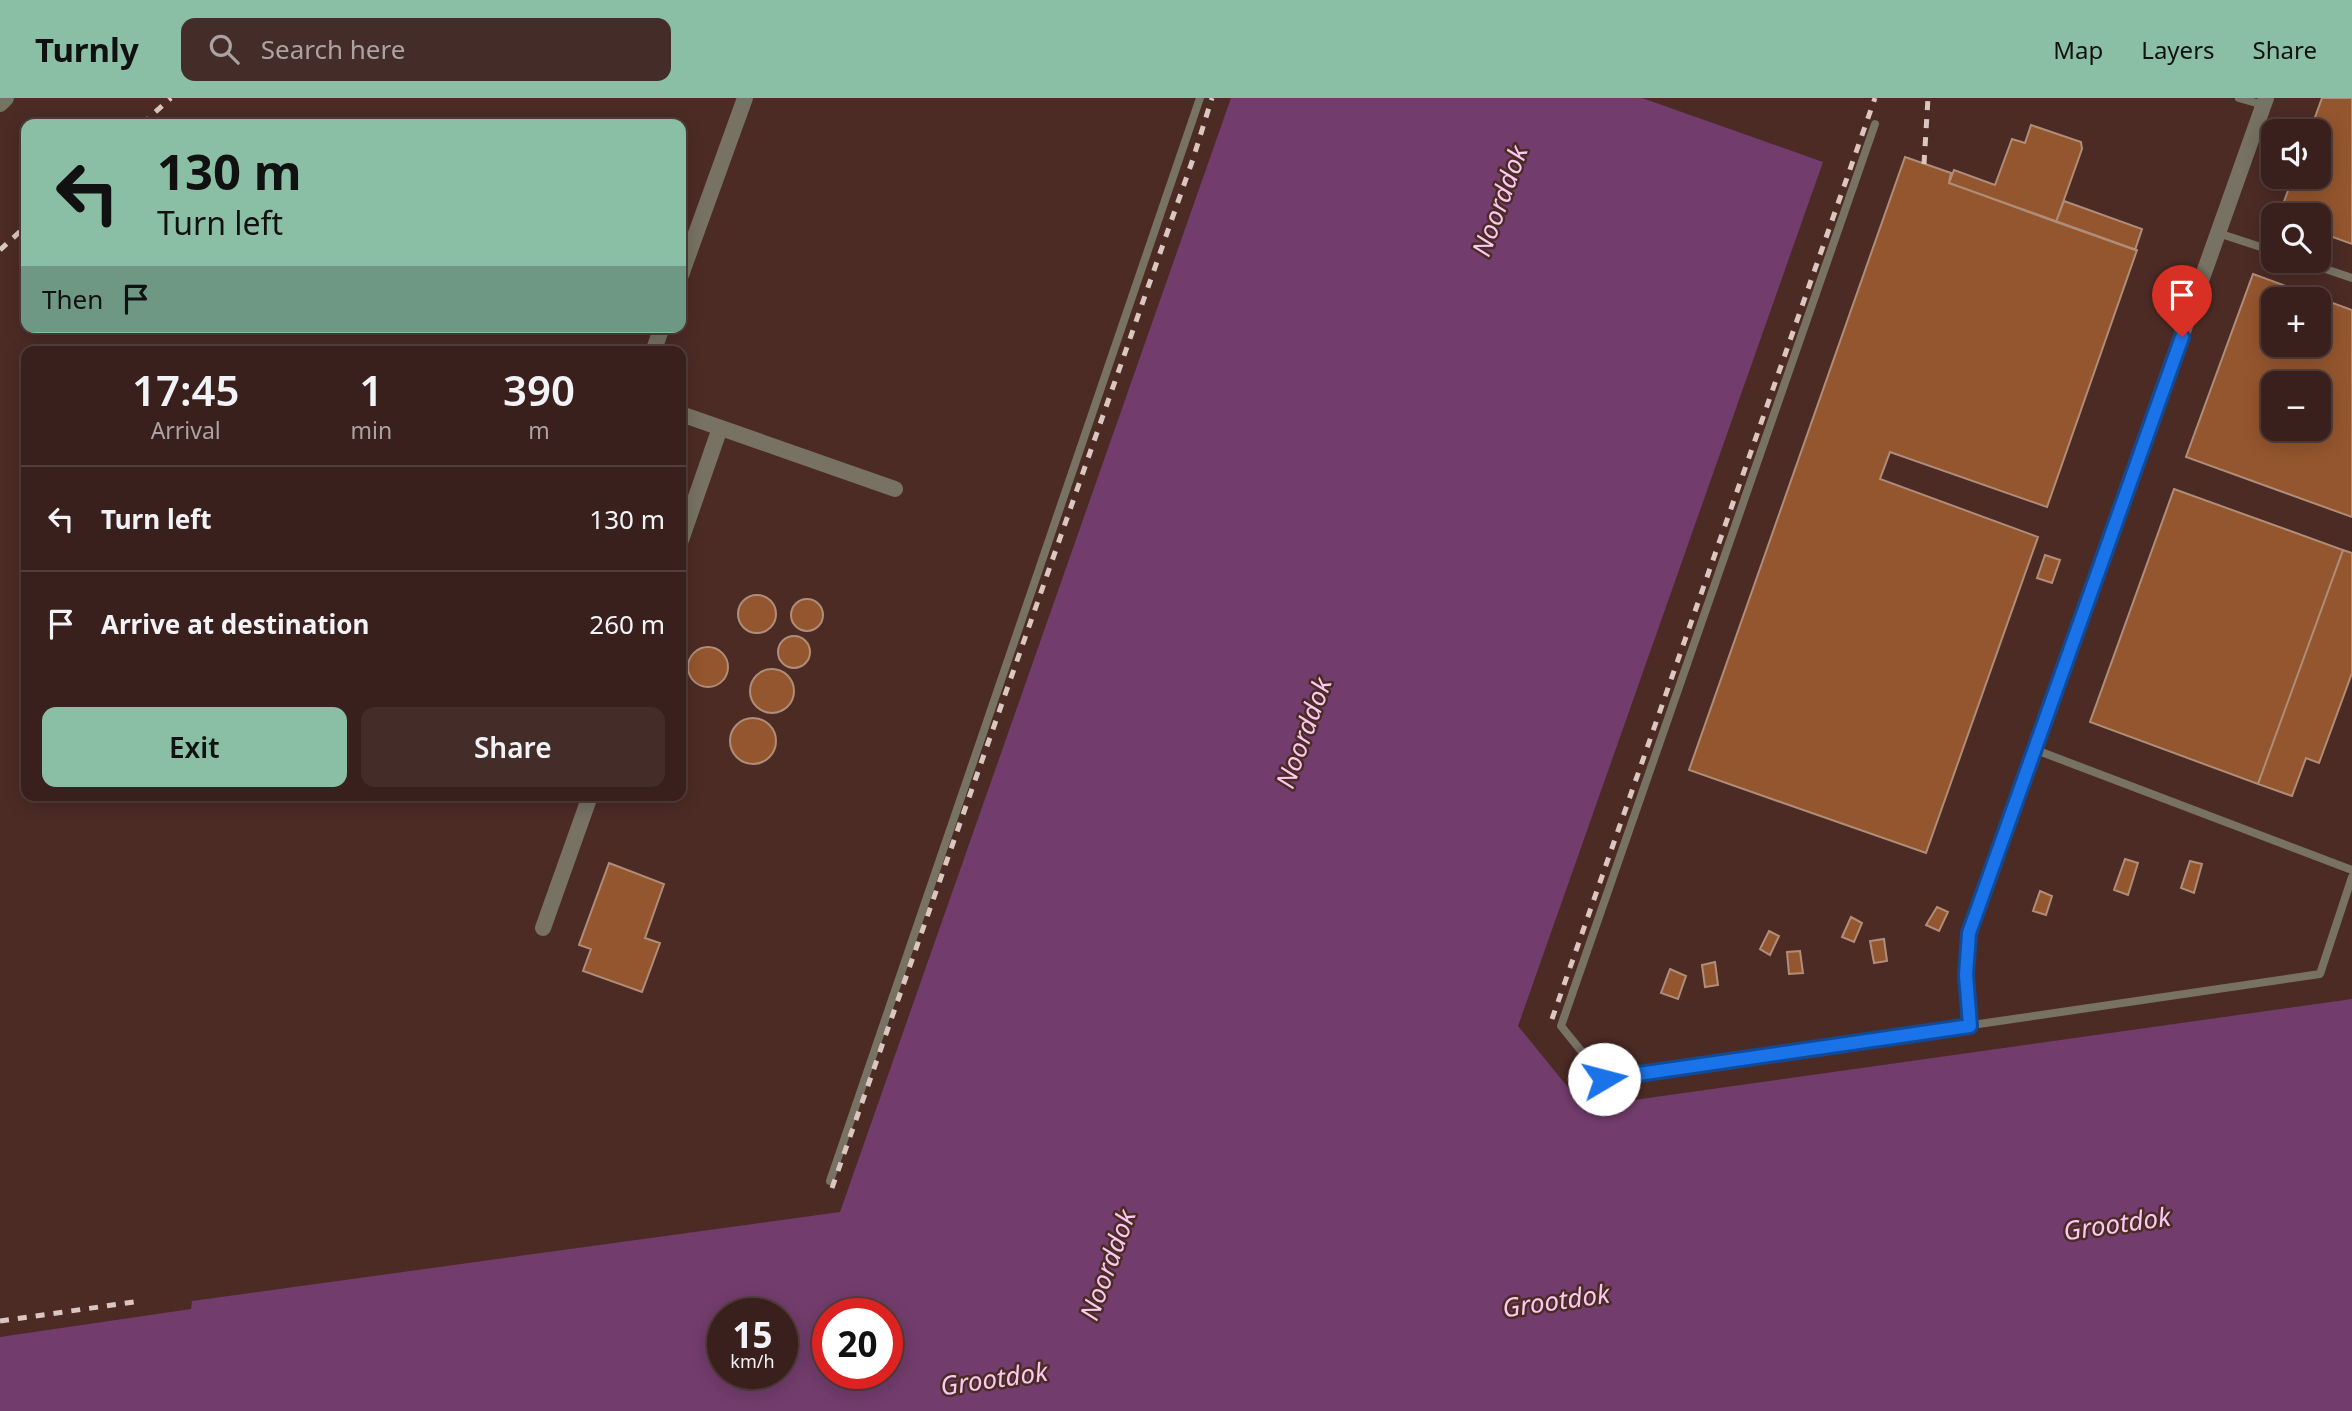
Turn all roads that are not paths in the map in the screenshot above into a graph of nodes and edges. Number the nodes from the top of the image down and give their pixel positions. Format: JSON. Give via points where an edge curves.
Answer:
{"nodes":[{"id":1,"x":6,"y":98,"type":"edge"},
{"id":2,"x":745,"y":98,"type":"edge"},
{"id":3,"x":1200,"y":98,"type":"edge"},
{"id":4,"x":2239,"y":98,"type":"edge"},
{"id":5,"x":2265,"y":102,"type":"edge"},
{"id":6,"x":0,"y":104,"type":"edge"},
{"id":7,"x":1875,"y":124,"type":"dead end"},
{"id":8,"x":2218,"y":233,"type":"junction"},
{"id":9,"x":2261,"y":247,"type":"edge"},
{"id":10,"x":686,"y":261,"type":"edge"},
{"id":11,"x":2331,"y":271,"type":"edge"},
{"id":12,"x":2352,"y":278,"type":"edge"},
{"id":13,"x":686,"y":416,"type":"edge"},
{"id":14,"x":720,"y":428,"type":"junction"},
{"id":15,"x":895,"y":489,"type":"dead end"},
{"id":16,"x":686,"y":526,"type":"edge"},
{"id":17,"x":2036,"y":750,"type":"junction"},
{"id":18,"x":588,"y":801,"type":"edge"},
{"id":19,"x":2352,"y":870,"type":"edge"},
{"id":20,"x":2352,"y":877,"type":"edge"},
{"id":21,"x":543,"y":928,"type":"dead end"},
{"id":22,"x":1970,"y":1026,"type":"junction"},
{"id":23,"x":830,"y":1181,"type":"dead end"}],
"edges":[{"from":1,"to":6,"type":"street"},
{"from":2,"to":10,"type":"street"},
{"from":3,"to":23,"type":"lane"},
{"from":4,"to":5,"type":"lane"},
{"from":5,"to":8,"type":"street"},
{"from":7,"to":22,"type":"lane","via":[[1561,1026],[1604,1079]]},
{"from":8,"to":9,"type":"lane"},
{"from":8,"to":17,"type":"street"},
{"from":11,"to":12,"type":"lane"},
{"from":13,"to":14,"type":"street"},
{"from":14,"to":15,"type":"street"},
{"from":14,"to":16,"type":"street"},
{"from":17,"to":19,"type":"lane"},
{"from":17,"to":22,"type":"street","via":[[1969,933]]},
{"from":18,"to":21,"type":"street"},
{"from":20,"to":22,"type":"lane","via":[[2320,974]]}]}
